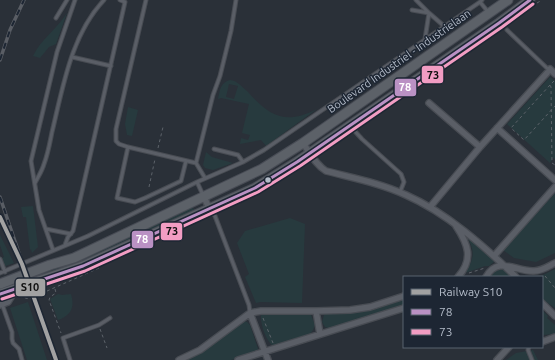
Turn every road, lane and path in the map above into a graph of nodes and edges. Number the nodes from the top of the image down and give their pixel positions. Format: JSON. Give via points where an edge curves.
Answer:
{"nodes":[{"id":1,"x":67,"y":0,"type":"edge"},
{"id":2,"x":75,"y":0,"type":"edge"},
{"id":3,"x":104,"y":0,"type":"edge"},
{"id":4,"x":120,"y":0,"type":"edge"},
{"id":5,"x":146,"y":0,"type":"edge"},
{"id":6,"x":236,"y":0,"type":"edge"},
{"id":7,"x":416,"y":0,"type":"edge"},
{"id":8,"x":508,"y":0,"type":"edge"},
{"id":9,"x":530,"y":0,"type":"edge"},
{"id":10,"x":481,"y":1,"type":"edge"},
{"id":11,"x":412,"y":10,"type":"dead end"},
{"id":12,"x":429,"y":13,"type":"junction"},
{"id":13,"x":489,"y":13,"type":"junction"},
{"id":14,"x":56,"y":18,"type":"dead end"},
{"id":15,"x":444,"y":26,"type":"junction"},
{"id":16,"x":507,"y":30,"type":"dead end"},
{"id":17,"x":425,"y":40,"type":"junction"},
{"id":18,"x":72,"y":57,"type":"junction"},
{"id":19,"x":111,"y":66,"type":"junction"},
{"id":20,"x":548,"y":71,"type":"junction"},
{"id":21,"x":555,"y":74,"type":"edge"},
{"id":22,"x":555,"y":79,"type":"edge"},
{"id":23,"x":550,"y":85,"type":"junction"},
{"id":24,"x":429,"y":103,"type":"dead end"},
{"id":25,"x":555,"y":106,"type":"edge"},
{"id":26,"x":552,"y":110,"type":"junction"},
{"id":27,"x":350,"y":126,"type":"junction"},
{"id":28,"x":497,"y":128,"type":"junction"},
{"id":29,"x":303,"y":143,"type":"junction"},
{"id":30,"x":128,"y":147,"type":"junction"},
{"id":31,"x":480,"y":147,"type":"junction"},
{"id":32,"x":214,"y":149,"type":"dead end"},
{"id":33,"x":310,"y":153,"type":"junction"},
{"id":34,"x":186,"y":161,"type":"junction"},
{"id":35,"x":243,"y":162,"type":"junction"},
{"id":36,"x":196,"y":163,"type":"junction"},
{"id":37,"x":555,"y":165,"type":"edge"},
{"id":38,"x":205,"y":178,"type":"junction"},
{"id":39,"x":555,"y":180,"type":"edge"},
{"id":40,"x":197,"y":182,"type":"junction"},
{"id":41,"x":34,"y":183,"type":"junction"},
{"id":42,"x":555,"y":187,"type":"edge"},
{"id":43,"x":400,"y":192,"type":"junction"},
{"id":44,"x":204,"y":197,"type":"junction"},
{"id":45,"x":209,"y":208,"type":"junction"},
{"id":46,"x":430,"y":208,"type":"junction"},
{"id":47,"x":454,"y":224,"type":"junction"},
{"id":48,"x":46,"y":229,"type":"junction"},
{"id":49,"x":71,"y":234,"type":"junction"},
{"id":50,"x":65,"y":245,"type":"junction"},
{"id":51,"x":53,"y":250,"type":"junction"},
{"id":52,"x":494,"y":256,"type":"junction"},
{"id":53,"x":0,"y":259,"type":"edge"},
{"id":54,"x":555,"y":263,"type":"edge"},
{"id":55,"x":504,"y":265,"type":"junction"},
{"id":56,"x":493,"y":268,"type":"junction"},
{"id":57,"x":541,"y":270,"type":"junction"},
{"id":58,"x":5,"y":272,"type":"junction"},
{"id":59,"x":459,"y":276,"type":"edge"},
{"id":60,"x":461,"y":276,"type":"edge"},
{"id":61,"x":487,"y":276,"type":"edge"},
{"id":62,"x":515,"y":276,"type":"edge"},
{"id":63,"x":1,"y":279,"type":"edge"},
{"id":64,"x":55,"y":288,"type":"dead end"},
{"id":65,"x":555,"y":288,"type":"edge"},
{"id":66,"x":16,"y":289,"type":"junction"},
{"id":67,"x":3,"y":293,"type":"edge"},
{"id":68,"x":403,"y":296,"type":"edge"},
{"id":69,"x":1,"y":305,"type":"edge"},
{"id":70,"x":543,"y":305,"type":"edge"},
{"id":71,"x":403,"y":308,"type":"edge"},
{"id":72,"x":316,"y":311,"type":"junction"},
{"id":73,"x":250,"y":313,"type":"junction"},
{"id":74,"x":553,"y":314,"type":"edge"},
{"id":75,"x":262,"y":316,"type":"dead end"},
{"id":76,"x":110,"y":318,"type":"dead end"},
{"id":77,"x":100,"y":329,"type":"dead end"},
{"id":78,"x":320,"y":334,"type":"junction"},
{"id":79,"x":555,"y":337,"type":"edge"},
{"id":80,"x":62,"y":338,"type":"junction"},
{"id":81,"x":543,"y":342,"type":"edge"},
{"id":82,"x":274,"y":346,"type":"dead end"},
{"id":83,"x":107,"y":348,"type":"dead end"},
{"id":84,"x":508,"y":348,"type":"edge"},
{"id":85,"x":529,"y":348,"type":"edge"},
{"id":86,"x":265,"y":352,"type":"junction"},
{"id":87,"x":22,"y":360,"type":"edge"},
{"id":88,"x":70,"y":360,"type":"edge"},
{"id":89,"x":179,"y":360,"type":"edge"},
{"id":90,"x":238,"y":360,"type":"edge"},
{"id":91,"x":268,"y":360,"type":"edge"},
{"id":92,"x":497,"y":360,"type":"edge"},
{"id":93,"x":532,"y":360,"type":"edge"}],
"edges":[{"from":1,"to":14,"type":"lane"},
{"from":2,"to":41,"type":"lane","via":[[56,52],[31,161]]},
{"from":3,"to":18,"type":"lane","via":[[84,28]]},
{"from":4,"to":19,"type":"lane","via":[[125,2]]},
{"from":5,"to":30,"type":"lane","via":[[116,129],[116,141]]},
{"from":6,"to":36,"type":"lane","via":[[220,76]]},
{"from":7,"to":12,"type":"lane"},
{"from":8,"to":13,"type":"main road","name":"Boulevard Industriel - Industrielaan"},
{"from":9,"to":27,"type":"main road"},
{"from":10,"to":13,"type":"lane"},
{"from":10,"to":15,"type":"lane"},
{"from":11,"to":12,"type":"lane"},
{"from":12,"to":15,"type":"lane"},
{"from":12,"to":17,"type":"lane"},
{"from":13,"to":29,"type":"main road","name":"Boulevard Industriel - Industrielaan"},
{"from":15,"to":17,"type":"lane"},
{"from":16,"to":20,"type":"lane"},
{"from":17,"to":35,"type":"lane"},
{"from":18,"to":19,"type":"lane"},
{"from":18,"to":41,"type":"lane","via":[[44,164]]},
{"from":19,"to":49,"type":"lane"},
{"from":20,"to":21,"type":"street"},
{"from":20,"to":28,"type":"street"},
{"from":22,"to":23,"type":"path"},
{"from":23,"to":26,"type":"path"},
{"from":23,"to":26,"type":"path","via":[[511,128],[524,140]]},
{"from":24,"to":31,"type":"street"},
{"from":25,"to":26,"type":"path"},
{"from":26,"to":37,"type":"path","via":[[552,163]]},
{"from":27,"to":33,"type":"main road"},
{"from":27,"to":43,"type":"lane","via":[[401,174],[404,182]]},
{"from":28,"to":31,"type":"street"},
{"from":28,"to":39,"type":"street"},
{"from":29,"to":33,"type":"street"},
{"from":29,"to":44,"type":"main road","name":"Boulevard Industriel - Industrielaan","via":[[262,169]]},
{"from":30,"to":34,"type":"lane"},
{"from":30,"to":34,"type":"lane","via":[[117,198],[135,202],[181,181]]},
{"from":31,"to":46,"type":"street"},
{"from":32,"to":35,"type":"lane","via":[[238,155]]},
{"from":33,"to":43,"type":"street","via":[[326,171]]},
{"from":33,"to":45,"type":"main road","via":[[255,188]]},
{"from":34,"to":36,"type":"lane"},
{"from":35,"to":38,"type":"lane"},
{"from":36,"to":38,"type":"lane"},
{"from":38,"to":40,"type":"lane"},
{"from":40,"to":44,"type":"lane"},
{"from":40,"to":50,"type":"lane"},
{"from":41,"to":48,"type":"lane"},
{"from":42,"to":52,"type":"street"},
{"from":43,"to":46,"type":"street"},
{"from":44,"to":45,"type":"street"},
{"from":44,"to":63,"type":"main road","name":"Boulevard Industriel - Industrielaan","via":[[74,258],[10,279]]},
{"from":45,"to":66,"type":"main road","via":[[83,266]]},
{"from":45,"to":73,"type":"lane"},
{"from":46,"to":47,"type":"street"},
{"from":47,"to":52,"type":"street","via":[[466,231]]},
{"from":47,"to":59,"type":"street","via":[[463,236],[468,257]]},
{"from":48,"to":49,"type":"lane"},
{"from":48,"to":51,"type":"lane"},
{"from":49,"to":50,"type":"lane"},
{"from":50,"to":51,"type":"lane"},
{"from":51,"to":58,"type":"lane"},
{"from":52,"to":55,"type":"street"},
{"from":53,"to":58,"type":"lane"},
{"from":54,"to":57,"type":"street"},
{"from":55,"to":56,"type":"street"},
{"from":55,"to":57,"type":"street","via":[[525,270]]},
{"from":55,"to":62,"type":"street"},
{"from":56,"to":60,"type":"path","via":[[488,267]]},
{"from":56,"to":61,"type":"street"},
{"from":57,"to":65,"type":"path"},
{"from":58,"to":63,"type":"lane"},
{"from":63,"to":67,"type":"lane"},
{"from":64,"to":80,"type":"path","via":[[56,293],[49,300]]},
{"from":66,"to":67,"type":"main road"},
{"from":66,"to":69,"type":"street","via":[[8,302]]},
{"from":68,"to":72,"type":"street","via":[[370,307]]},
{"from":69,"to":87,"type":"lane"},
{"from":70,"to":74,"type":"street"},
{"from":71,"to":78,"type":"street"},
{"from":72,"to":73,"type":"street"},
{"from":72,"to":78,"type":"street"},
{"from":73,"to":86,"type":"street"},
{"from":73,"to":89,"type":"street","via":[[204,347]]},
{"from":75,"to":82,"type":"path"},
{"from":76,"to":80,"type":"lane","via":[[99,325]]},
{"from":77,"to":83,"type":"path"},
{"from":78,"to":86,"type":"street"},
{"from":79,"to":81,"type":"street"},
{"from":80,"to":88,"type":"lane"},
{"from":84,"to":92,"type":"street"},
{"from":85,"to":93,"type":"lane"},
{"from":86,"to":90,"type":"street"},
{"from":86,"to":91,"type":"street"}]}
